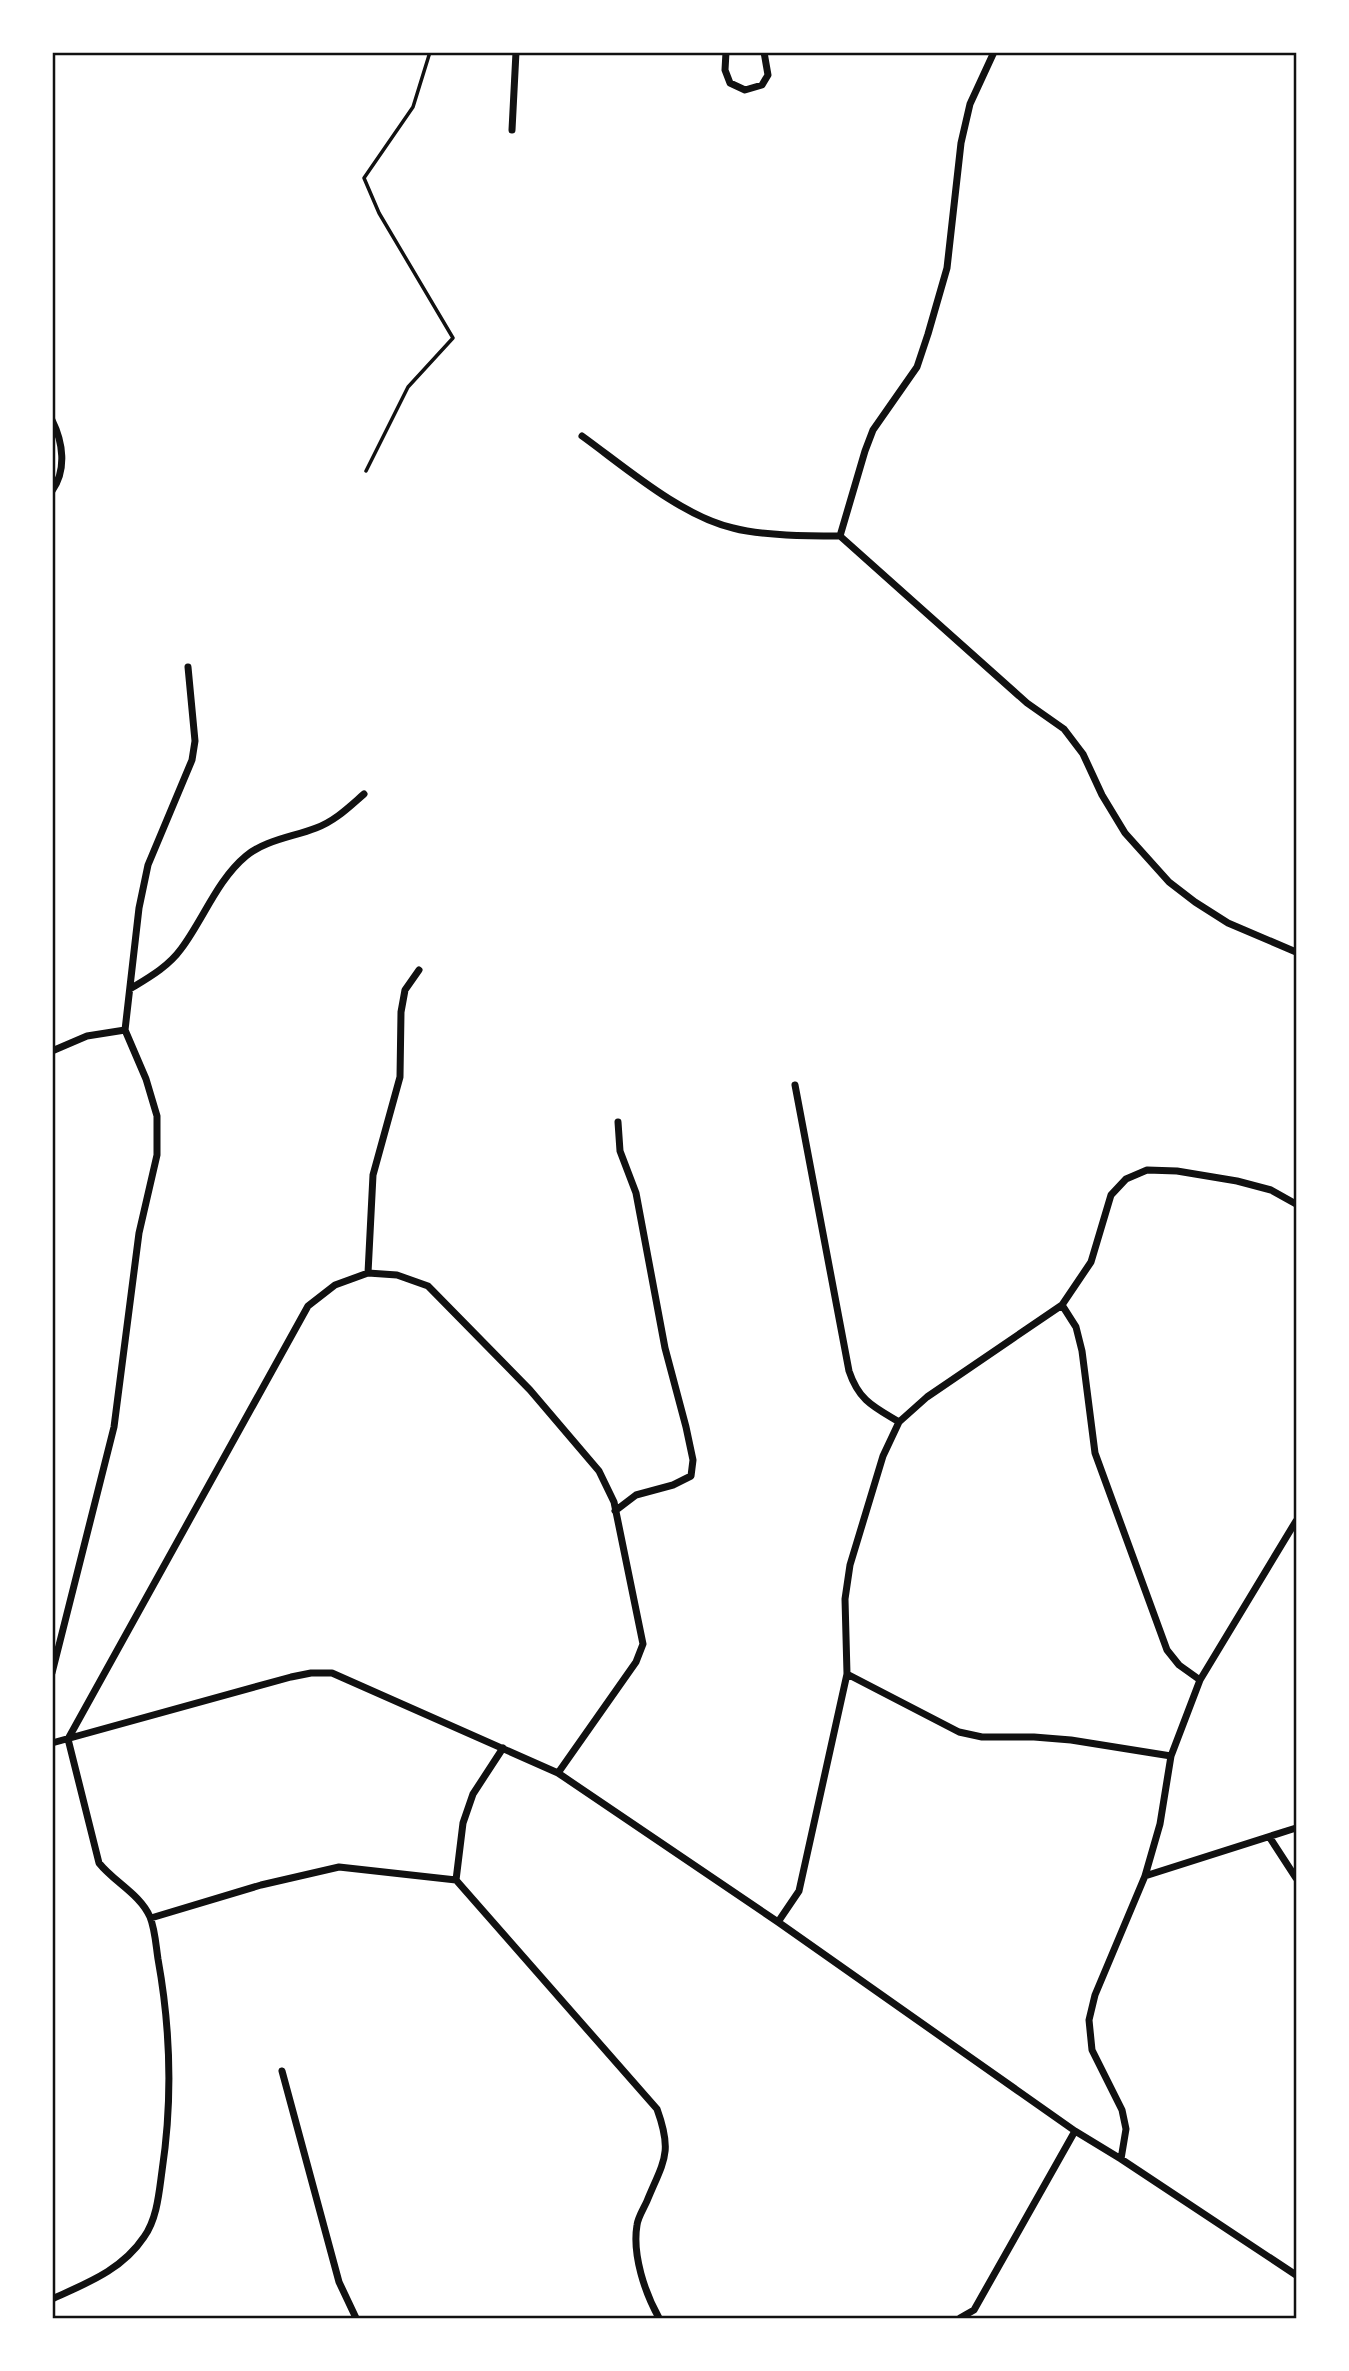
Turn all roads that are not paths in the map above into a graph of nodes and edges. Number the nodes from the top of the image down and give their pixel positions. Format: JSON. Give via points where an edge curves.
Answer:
{"nodes":[{"id":1,"x":516,"y":52,"type":"edge"},
{"id":2,"x":726,"y":52,"type":"edge"},
{"id":3,"x":764,"y":52,"type":"edge"},
{"id":4,"x":994,"y":52,"type":"edge"},
{"id":5,"x":512,"y":130,"type":"dead end"},
{"id":6,"x":52,"y":420,"type":"edge"},
{"id":7,"x":582,"y":436,"type":"dead end"},
{"id":8,"x":52,"y":491,"type":"edge"},
{"id":9,"x":840,"y":536,"type":"junction"},
{"id":10,"x":188,"y":667,"type":"dead end"},
{"id":11,"x":364,"y":794,"type":"dead end"},
{"id":12,"x":1297,"y":952,"type":"edge"},
{"id":13,"x":419,"y":971,"type":"dead end"},
{"id":14,"x":130,"y":989,"type":"junction"},
{"id":15,"x":125,"y":1030,"type":"junction"},
{"id":16,"x":52,"y":1051,"type":"edge"},
{"id":17,"x":795,"y":1084,"type":"dead end"},
{"id":18,"x":618,"y":1122,"type":"dead end"},
{"id":19,"x":1297,"y":1204,"type":"edge"},
{"id":20,"x":368,"y":1273,"type":"junction"},
{"id":21,"x":1062,"y":1305,"type":"junction"},
{"id":22,"x":899,"y":1422,"type":"junction"},
{"id":23,"x":615,"y":1511,"type":"junction"},
{"id":24,"x":1297,"y":1521,"type":"edge"},
{"id":25,"x":52,"y":1673,"type":"edge"},
{"id":26,"x":847,"y":1674,"type":"junction"},
{"id":27,"x":1200,"y":1680,"type":"junction"},
{"id":28,"x":68,"y":1740,"type":"junction"},
{"id":29,"x":52,"y":1743,"type":"edge"},
{"id":30,"x":503,"y":1748,"type":"junction"},
{"id":31,"x":1171,"y":1756,"type":"junction"},
{"id":32,"x":558,"y":1773,"type":"junction"},
{"id":33,"x":1297,"y":1828,"type":"edge"},
{"id":34,"x":1270,"y":1838,"type":"junction"},
{"id":35,"x":1145,"y":1875,"type":"junction"},
{"id":36,"x":1297,"y":1878,"type":"edge"},
{"id":37,"x":456,"y":1881,"type":"junction"},
{"id":38,"x":151,"y":1918,"type":"junction"},
{"id":39,"x":778,"y":1922,"type":"junction"},
{"id":40,"x":282,"y":2071,"type":"dead end"},
{"id":41,"x":1075,"y":2131,"type":"junction"},
{"id":42,"x":1121,"y":2159,"type":"junction"},
{"id":43,"x":1297,"y":2275,"type":"edge"},
{"id":44,"x":52,"y":2299,"type":"edge"},
{"id":45,"x":974,"y":2310,"type":"junction"},
{"id":46,"x":356,"y":2319,"type":"edge"},
{"id":47,"x":659,"y":2319,"type":"edge"},
{"id":48,"x":960,"y":2319,"type":"edge"},
{"id":49,"x":978,"y":2319,"type":"edge"}],
"edges":[{"from":1,"to":5,"type":"street"},
{"from":2,"to":3,"type":"street","via":[[730,83],[745,90],[762,85],[768,75]]},
{"from":4,"to":9,"type":"street","via":[[970,104],[947,268],[928,334],[916,366],[873,430]]},
{"from":6,"to":8,"type":"street","via":[[59,435],[62,467]]},
{"from":7,"to":9,"type":"street","via":[[688,511],[733,528]]},
{"from":9,"to":12,"type":"street","via":[[1027,703],[1064,729],[1083,754],[1125,833],[1169,882],[1228,923]]},
{"from":10,"to":14,"type":"street","via":[[195,741],[192,760],[148,865]]},
{"from":11,"to":14,"type":"street","via":[[338,817],[245,857],[180,951]]},
{"from":13,"to":20,"type":"street","via":[[405,990],[400,1077],[373,1175]]},
{"from":14,"to":15,"type":"street"},
{"from":15,"to":16,"type":"street","via":[[87,1036]]},
{"from":15,"to":25,"type":"street","via":[[157,1116],[157,1155],[139,1233],[114,1427]]},
{"from":17,"to":22,"type":"street","via":[[854,1385],[864,1401]]},
{"from":18,"to":23,"type":"street","via":[[620,1151],[636,1193],[665,1348],[693,1460],[691,1476],[636,1495]]},
{"from":19,"to":21,"type":"street","via":[[1237,1181],[1177,1171],[1147,1170],[1126,1179],[1111,1195],[1091,1262]]},
{"from":20,"to":23,"type":"street","via":[[397,1275],[428,1286],[530,1390],[599,1471]]},
{"from":20,"to":28,"type":"street","via":[[335,1285],[308,1306]]},
{"from":21,"to":22,"type":"street","via":[[927,1397]]},
{"from":21,"to":27,"type":"street","via":[[1076,1327],[1095,1452],[1112,1501],[1167,1650]]},
{"from":22,"to":26,"type":"street","via":[[883,1457],[850,1565],[845,1598]]},
{"from":23,"to":32,"type":"street","via":[[643,1644],[636,1662]]},
{"from":24,"to":27,"type":"street"},
{"from":26,"to":31,"type":"street","via":[[959,1732],[1072,1740]]},
{"from":26,"to":39,"type":"street","via":[[799,1891]]},
{"from":27,"to":31,"type":"street"},
{"from":28,"to":29,"type":"street"},
{"from":28,"to":30,"type":"street","via":[[311,1672],[332,1673]]},
{"from":28,"to":38,"type":"street","via":[[99,1863],[141,1901]]},
{"from":30,"to":32,"type":"street"},
{"from":30,"to":37,"type":"street","via":[[472,1794],[463,1823]]},
{"from":31,"to":35,"type":"street","via":[[1160,1824]]},
{"from":32,"to":39,"type":"street"},
{"from":33,"to":34,"type":"street"},
{"from":34,"to":35,"type":"street"},
{"from":34,"to":36,"type":"street"},
{"from":35,"to":42,"type":"street","via":[[1089,2020],[1093,2050],[1122,2110],[1126,2129]]},
{"from":37,"to":38,"type":"street","via":[[340,1867]]},
{"from":37,"to":47,"type":"street","via":[[657,2109],[667,2154],[637,2224],[636,2247],[649,2302]]},
{"from":38,"to":44,"type":"street","via":[[171,2059],[168,2132],[158,2203],[146,2235],[129,2257],[104,2275]]},
{"from":39,"to":41,"type":"street"},
{"from":40,"to":46,"type":"street","via":[[339,2282]]},
{"from":41,"to":42,"type":"street"},
{"from":41,"to":45,"type":"street"},
{"from":42,"to":43,"type":"street"},
{"from":45,"to":48,"type":"street"},
{"from":45,"to":49,"type":"street"}]}
